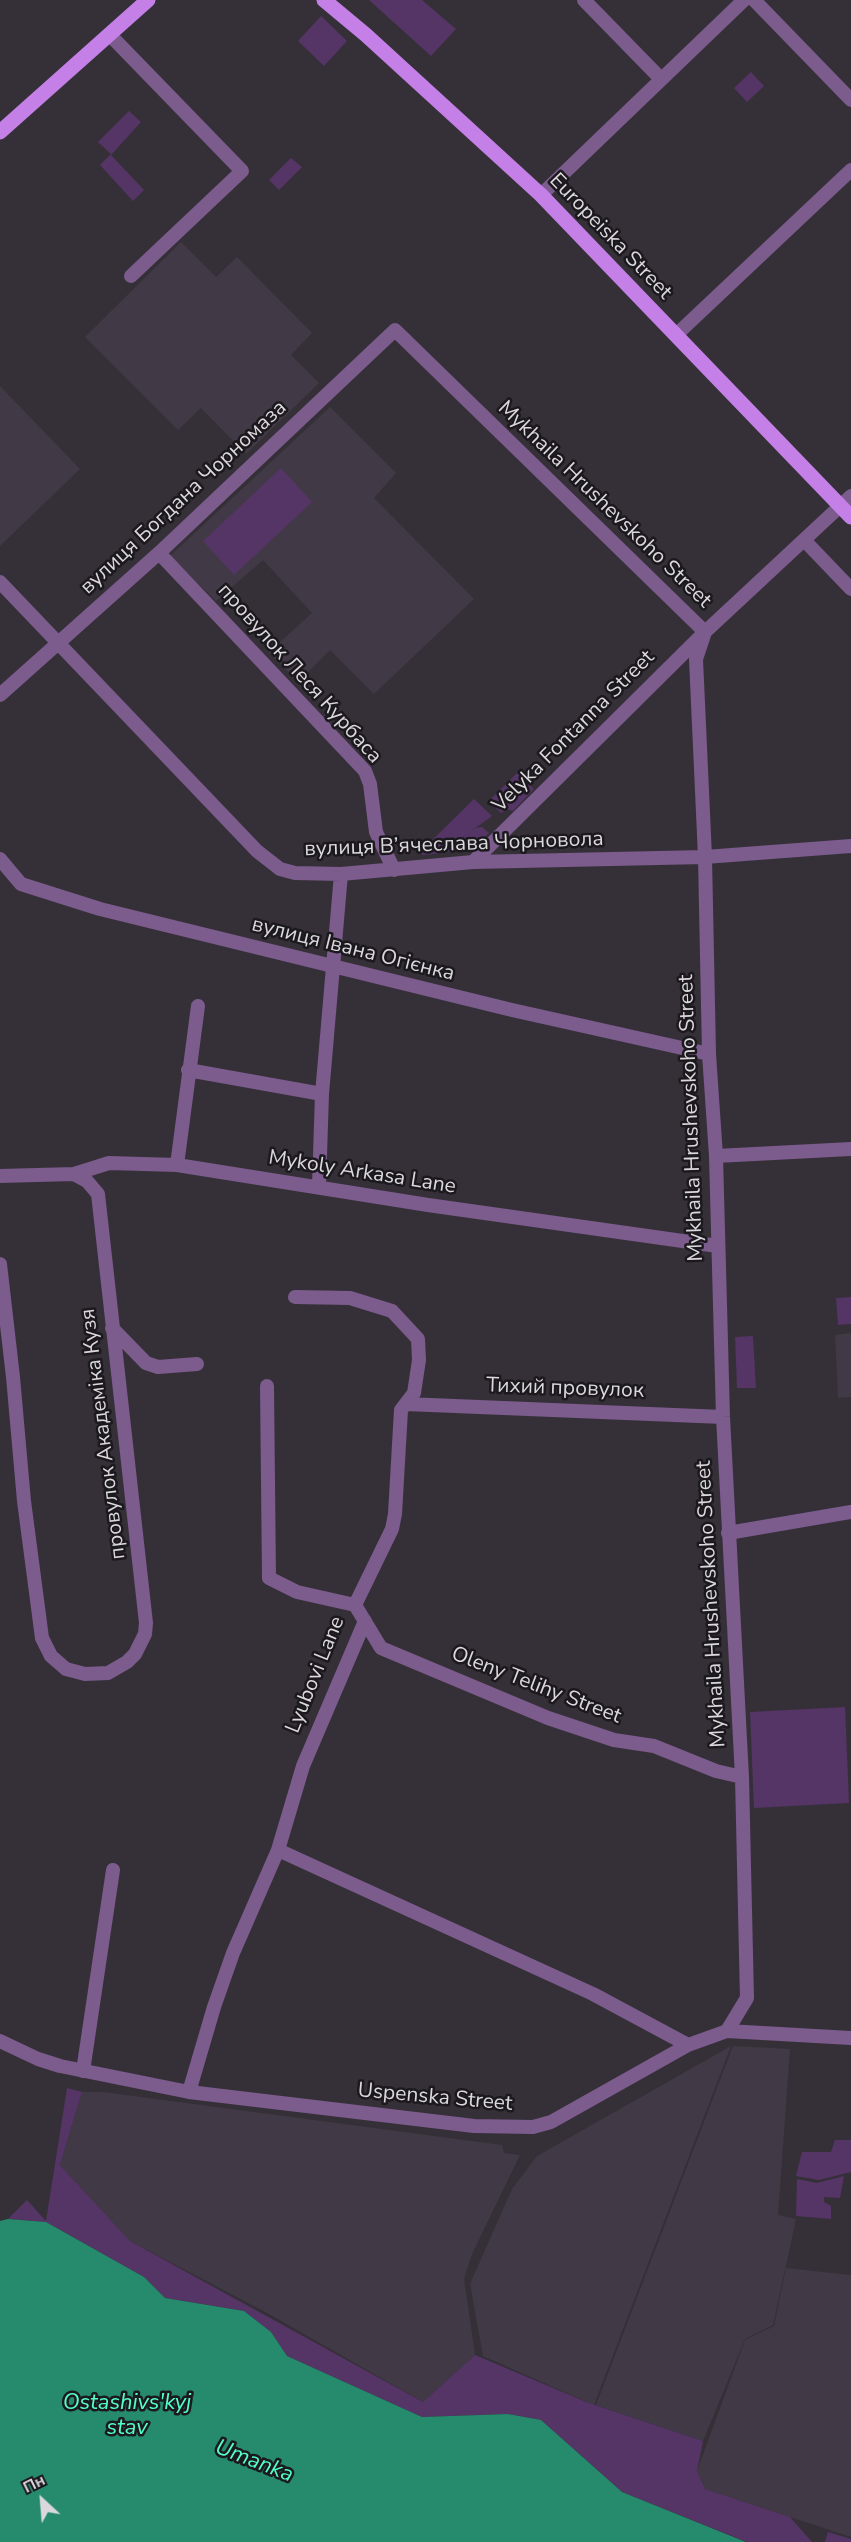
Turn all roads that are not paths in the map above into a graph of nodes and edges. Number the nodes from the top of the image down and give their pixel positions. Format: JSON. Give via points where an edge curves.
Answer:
{"nodes":[{"id":1,"x":148,"y":0,"type":"edge"},
{"id":2,"x":324,"y":0,"type":"edge"},
{"id":3,"x":584,"y":0,"type":"edge"},
{"id":4,"x":744,"y":0,"type":"edge"},
{"id":5,"x":754,"y":0,"type":"edge"},
{"id":6,"x":110,"y":35,"type":"junction"},
{"id":7,"x":661,"y":79,"type":"junction"},
{"id":8,"x":851,"y":100,"type":"edge"},
{"id":9,"x":3,"y":124,"type":"edge"},
{"id":10,"x":851,"y":170,"type":"edge"},
{"id":11,"x":541,"y":195,"type":"junction"},
{"id":12,"x":131,"y":276,"type":"dead end"},
{"id":13,"x":395,"y":330,"type":"joint"},
{"id":14,"x":676,"y":335,"type":"junction"},
{"id":15,"x":847,"y":507,"type":"edge"},
{"id":16,"x":804,"y":540,"type":"junction"},
{"id":17,"x":159,"y":553,"type":"junction"},
{"id":18,"x":0,"y":582,"type":"edge"},
{"id":19,"x":851,"y":589,"type":"edge"},
{"id":20,"x":705,"y":632,"type":"junction"},
{"id":21,"x":59,"y":644,"type":"junction"},
{"id":22,"x":0,"y":695,"type":"edge"},
{"id":23,"x":851,"y":846,"type":"edge"},
{"id":24,"x":705,"y":857,"type":"junction"},
{"id":25,"x":0,"y":859,"type":"edge"},
{"id":26,"x":473,"y":862,"type":"junction"},
{"id":27,"x":394,"y":870,"type":"junction"},
{"id":28,"x":340,"y":874,"type":"junction"},
{"id":29,"x":332,"y":966,"type":"junction"},
{"id":30,"x":198,"y":1006,"type":"dead end"},
{"id":31,"x":709,"y":1054,"type":"junction"},
{"id":32,"x":188,"y":1070,"type":"junction"},
{"id":33,"x":322,"y":1094,"type":"junction"},
{"id":34,"x":851,"y":1149,"type":"edge"},
{"id":35,"x":716,"y":1156,"type":"junction"},
{"id":36,"x":177,"y":1165,"type":"junction"},
{"id":37,"x":74,"y":1174,"type":"junction"},
{"id":38,"x":0,"y":1176,"type":"edge"},
{"id":39,"x":319,"y":1186,"type":"junction"},
{"id":40,"x":718,"y":1246,"type":"junction"},
{"id":41,"x":0,"y":1264,"type":"edge"},
{"id":42,"x":295,"y":1297,"type":"dead end"},
{"id":43,"x":112,"y":1328,"type":"junction"},
{"id":44,"x":197,"y":1364,"type":"dead end"},
{"id":45,"x":267,"y":1386,"type":"dead end"},
{"id":46,"x":406,"y":1404,"type":"junction"},
{"id":47,"x":723,"y":1417,"type":"junction"},
{"id":48,"x":851,"y":1512,"type":"edge"},
{"id":49,"x":728,"y":1533,"type":"junction"},
{"id":50,"x":355,"y":1605,"type":"junction"},
{"id":51,"x":364,"y":1621,"type":"junction"},
{"id":52,"x":742,"y":1777,"type":"junction"},
{"id":53,"x":278,"y":1850,"type":"junction"},
{"id":54,"x":113,"y":1870,"type":"dead end"},
{"id":55,"x":728,"y":2031,"type":"junction"},
{"id":56,"x":851,"y":2038,"type":"edge"},
{"id":57,"x":0,"y":2041,"type":"edge"},
{"id":58,"x":688,"y":2045,"type":"junction"},
{"id":59,"x":83,"y":2071,"type":"junction"},
{"id":60,"x":189,"y":2092,"type":"junction"}],
"edges":[{"from":1,"to":6,"type":"main road"},
{"from":2,"to":11,"type":"main road","name":"Europeiska Street"},
{"from":3,"to":7,"type":"street"},
{"from":4,"to":7,"type":"street"},
{"from":5,"to":8,"type":"street"},
{"from":6,"to":9,"type":"main road"},
{"from":6,"to":12,"type":"street","via":[[242,171]]},
{"from":7,"to":11,"type":"street"},
{"from":10,"to":14,"type":"street"},
{"from":11,"to":14,"type":"main road","name":"Europeiska Street"},
{"from":13,"to":17,"type":"street","name":"вулиця Богдана Чорномаза"},
{"from":13,"to":20,"type":"street","name":"Mykhaila Hrushevskoho Street"},
{"from":14,"to":15,"type":"main road","name":"Europeiska Street"},
{"from":15,"to":16,"type":"street","name":"Velyka Fontanna Street"},
{"from":16,"to":19,"type":"street"},
{"from":16,"to":20,"type":"street","name":"Velyka Fontanna Street"},
{"from":17,"to":21,"type":"street","name":"вулиця Богдана Чорномаза"},
{"from":17,"to":27,"type":"street","name":"провулок Леся Курбаса","via":[[365,771],[376,832]]},
{"from":18,"to":21,"type":"street","name":"вулиця В’ячеслава Чорновола"},
{"from":20,"to":24,"type":"street","name":"Mykhaila Hrushevskoho Street","via":[[696,659]]},
{"from":20,"to":26,"type":"street","name":"Velyka Fontanna Street"},
{"from":21,"to":22,"type":"street","name":"вулиця Богдана Чорномаза"},
{"from":21,"to":28,"type":"street","name":"вулиця В’ячеслава Чорновола","via":[[270,862],[295,873]]},
{"from":23,"to":24,"type":"street","name":"вулиця В’ячеслава Чорновола"},
{"from":24,"to":26,"type":"street","name":"вулиця В’ячеслава Чорновола"},
{"from":24,"to":31,"type":"street","name":"Mykhaila Hrushevskoho Street"},
{"from":25,"to":29,"type":"street","name":"вулиця Івана Огієнка","via":[[21,884],[100,909]]},
{"from":26,"to":27,"type":"street","name":"вулиця В’ячеслава Чорновола"},
{"from":27,"to":28,"type":"street","name":"вулиця В’ячеслава Чорновола"},
{"from":28,"to":29,"type":"street"},
{"from":29,"to":31,"type":"street","name":"вулиця Івана Огієнка"},
{"from":29,"to":33,"type":"street"},
{"from":30,"to":32,"type":"street"},
{"from":31,"to":35,"type":"street","name":"Mykhaila Hrushevskoho Street"},
{"from":32,"to":33,"type":"street"},
{"from":32,"to":36,"type":"street"},
{"from":33,"to":39,"type":"street"},
{"from":34,"to":35,"type":"street"},
{"from":35,"to":40,"type":"street","name":"Mykhaila Hrushevskoho Street"},
{"from":36,"to":37,"type":"street","name":"Mykoly Arkasa Lane","via":[[109,1163]]},
{"from":36,"to":39,"type":"street","name":"Mykoly Arkasa Lane"},
{"from":37,"to":38,"type":"street","name":"Mykoly Arkasa Lane"},
{"from":37,"to":43,"type":"street","name":"провулок Академіка Кузя","via":[[87,1180],[98,1194]]},
{"from":39,"to":40,"type":"street","name":"Mykoly Arkasa Lane"},
{"from":40,"to":47,"type":"street","name":"Mykhaila Hrushevskoho Street"},
{"from":41,"to":43,"type":"street","name":"провулок Академіка Кузя","via":[[42,1638],[58,1663],[75,1673],[96,1675],[127,1662],[141,1645],[146,1623]]},
{"from":42,"to":46,"type":"street","name":"Lyubovi Lane","via":[[350,1298],[392,1311],[418,1339],[414,1393]]},
{"from":43,"to":44,"type":"street","via":[[146,1363]]},
{"from":45,"to":50,"type":"street","via":[[268,1578],[297,1592]]},
{"from":46,"to":47,"type":"street","name":"Тихий провулок"},
{"from":46,"to":50,"type":"street","name":"Lyubovi Lane","via":[[401,1410],[392,1529]]},
{"from":47,"to":49,"type":"street","name":"Mykhaila Hrushevskoho Street"},
{"from":48,"to":49,"type":"street"},
{"from":49,"to":52,"type":"street","name":"Mykhaila Hrushevskoho Street"},
{"from":50,"to":51,"type":"street","name":"Lyubovi Lane"},
{"from":51,"to":52,"type":"street","name":"Oleny Telihy Street","via":[[381,1648],[517,1705],[614,1740],[654,1746],[716,1772]]},
{"from":51,"to":53,"type":"street","name":"Lyubovi Lane","via":[[303,1766]]},
{"from":52,"to":55,"type":"street","name":"Mykhaila Hrushevskoho Street","via":[[747,1998]]},
{"from":53,"to":58,"type":"street","via":[[593,1994]]},
{"from":53,"to":60,"type":"street","name":"Lyubovi Lane","via":[[233,1953]]},
{"from":54,"to":59,"type":"street"},
{"from":55,"to":56,"type":"street","name":"Uspenska Street"},
{"from":55,"to":58,"type":"street","name":"Uspenska Street"},
{"from":57,"to":59,"type":"street","name":"Uspenska Street","via":[[38,2059]]},
{"from":58,"to":60,"type":"street","name":"Uspenska Street","via":[[551,2122],[533,2127],[474,2126]]},
{"from":59,"to":60,"type":"street","name":"Uspenska Street"}]}
